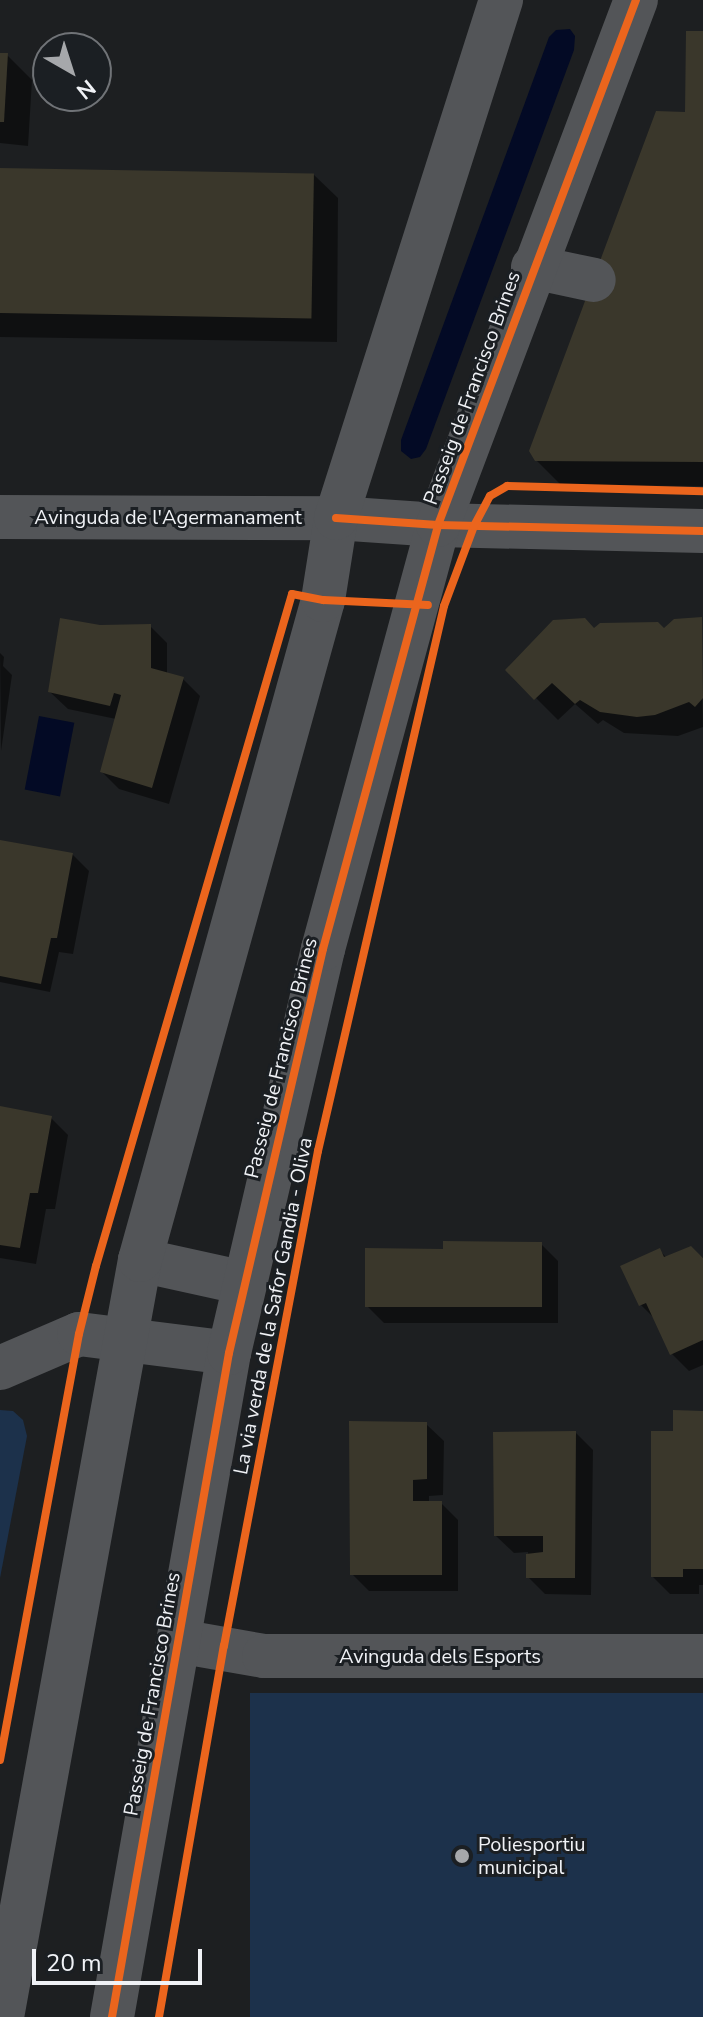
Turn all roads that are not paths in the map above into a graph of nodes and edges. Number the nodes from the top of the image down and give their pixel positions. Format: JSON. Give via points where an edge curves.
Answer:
{"nodes":[{"id":1,"x":501,"y":0,"type":"edge"},
{"id":2,"x":636,"y":0,"type":"edge"},
{"id":3,"x":533,"y":267,"type":"junction"},
{"id":4,"x":594,"y":280,"type":"dead end"},
{"id":5,"x":0,"y":517,"type":"edge"},
{"id":6,"x":336,"y":518,"type":"junction"},
{"id":7,"x":438,"y":525,"type":"junction"},
{"id":8,"x":703,"y":531,"type":"edge"},
{"id":9,"x":140,"y":1260,"type":"junction"},
{"id":10,"x":245,"y":1283,"type":"junction"},
{"id":11,"x":124,"y":1337,"type":"junction"},
{"id":12,"x":229,"y":1353,"type":"junction"},
{"id":13,"x":0,"y":1368,"type":"edge"},
{"id":14,"x":178,"y":1641,"type":"junction"},
{"id":15,"x":703,"y":1656,"type":"edge"},
{"id":16,"x":2,"y":2017,"type":"edge"},
{"id":17,"x":112,"y":2017,"type":"edge"}],
"edges":[{"from":1,"to":6,"type":"street"},
{"from":2,"to":3,"type":"street","name":"Passeig de Francisco Brines"},
{"from":3,"to":4,"type":"street"},
{"from":3,"to":7,"type":"street","name":"Passeig de Francisco Brines"},
{"from":5,"to":6,"type":"street","name":"Avinguda de l'Agermanament"},
{"from":6,"to":7,"type":"street","name":"Avinguda de l'Agermanament"},
{"from":6,"to":9,"type":"street","via":[[323,600]]},
{"from":7,"to":8,"type":"street","name":"Avinguda de l'Agermanament"},
{"from":7,"to":10,"type":"street","name":"Passeig de Francisco Brines","via":[[323,949]]},
{"from":9,"to":10,"type":"street"},
{"from":9,"to":11,"type":"street"},
{"from":10,"to":12,"type":"street","name":"Passeig de Francisco Brines"},
{"from":11,"to":12,"type":"street"},
{"from":11,"to":13,"type":"street","via":[[79,1334]]},
{"from":11,"to":16,"type":"street"},
{"from":12,"to":14,"type":"street","name":"Passeig de Francisco Brines"},
{"from":14,"to":15,"type":"street","name":"Avinguda dels Esports","via":[[264,1656]]},
{"from":14,"to":17,"type":"street","name":"Passeig de Francisco Brines"}]}
